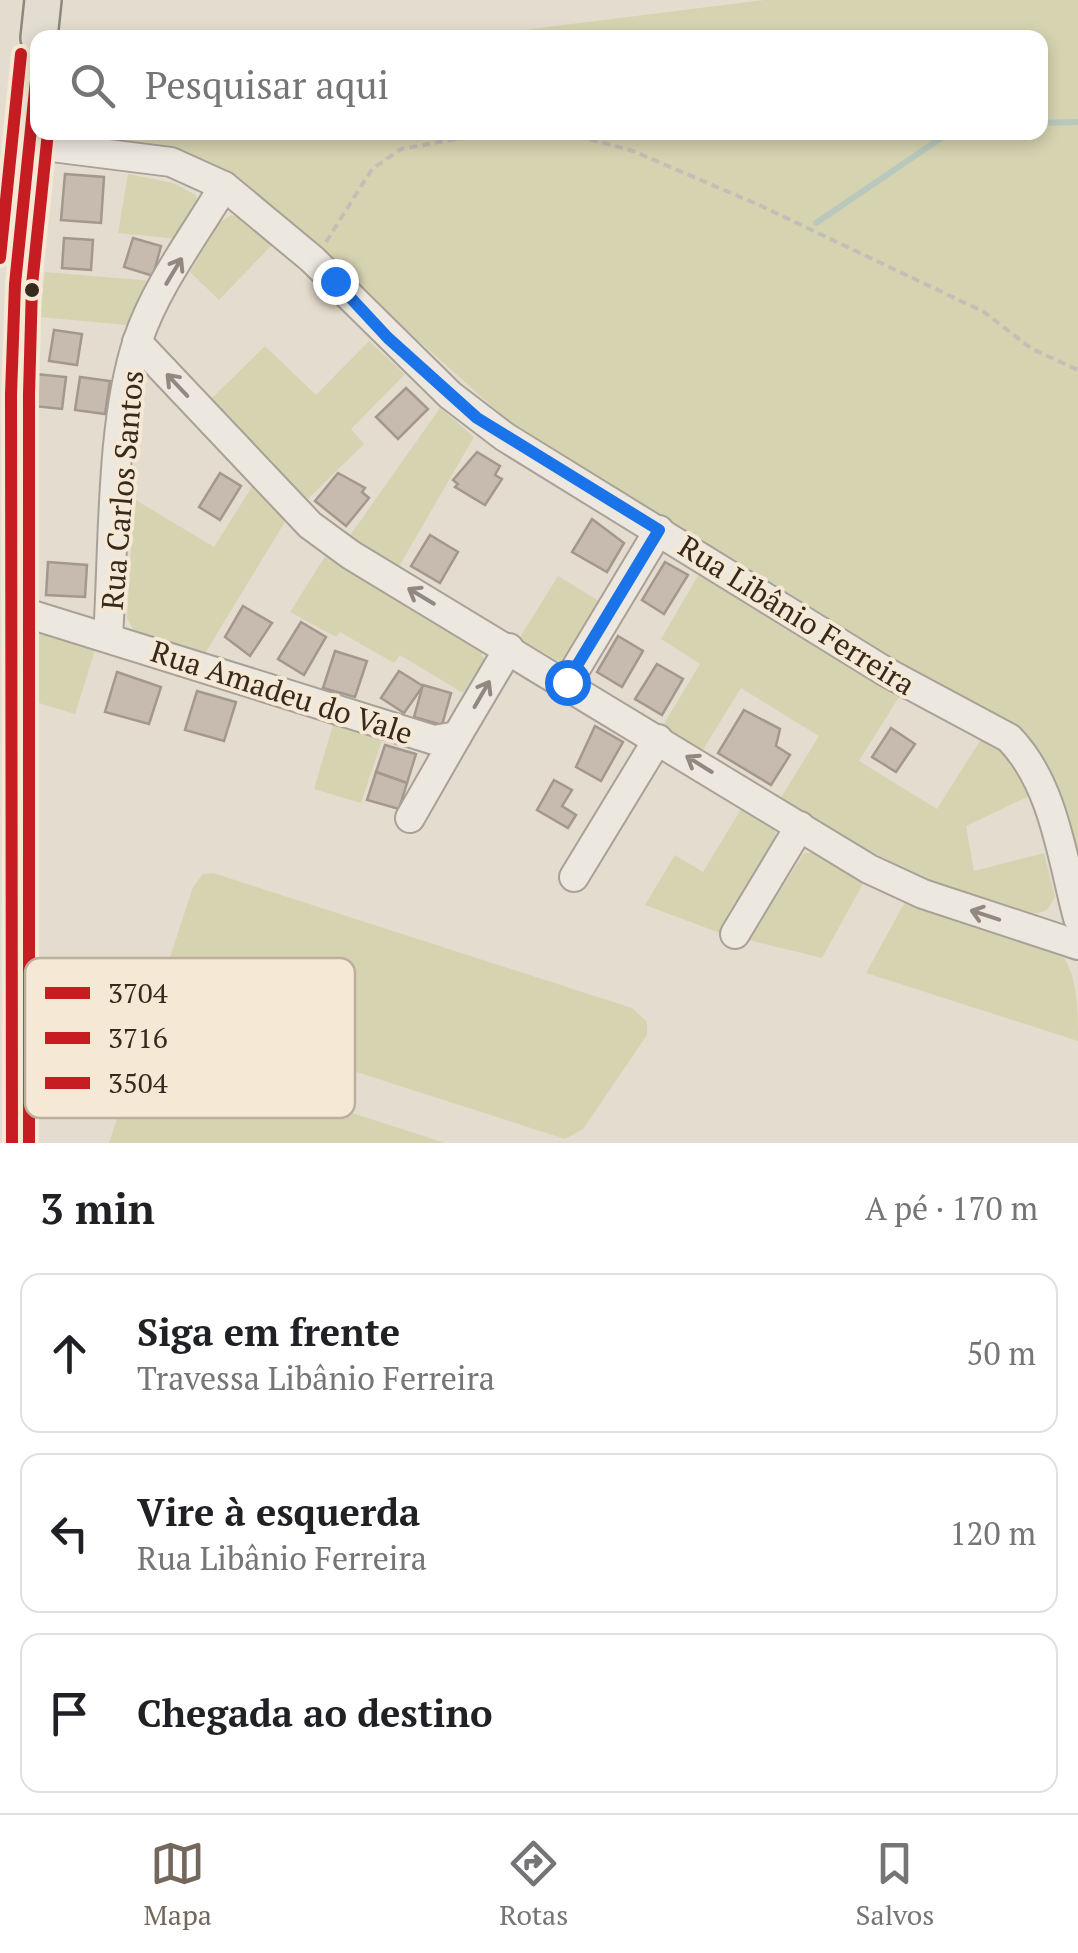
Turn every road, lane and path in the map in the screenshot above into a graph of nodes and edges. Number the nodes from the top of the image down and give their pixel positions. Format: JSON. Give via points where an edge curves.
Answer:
{"nodes":[{"id":1,"x":43,"y":1,"type":"edge"},
{"id":2,"x":40,"y":30,"type":"edge"},
{"id":3,"x":30,"y":126,"type":"edge"},
{"id":4,"x":451,"y":140,"type":"edge"},
{"id":5,"x":595,"y":140,"type":"edge"},
{"id":6,"x":28,"y":144,"type":"junction"},
{"id":7,"x":224,"y":186,"type":"junction"},
{"id":8,"x":312,"y":259,"type":"junction"},
{"id":9,"x":138,"y":342,"type":"junction"},
{"id":10,"x":1078,"y":370,"type":"edge"},
{"id":11,"x":6,"y":382,"type":"edge"},
{"id":12,"x":659,"y":530,"type":"junction"},
{"id":13,"x":10,"y":608,"type":"junction"},
{"id":14,"x":108,"y":637,"type":"junction"},
{"id":15,"x":509,"y":648,"type":"junction"},
{"id":16,"x":567,"y":682,"type":"junction"},
{"id":17,"x":4,"y":735,"type":"edge"},
{"id":18,"x":457,"y":736,"type":"junction"},
{"id":19,"x":658,"y":739,"type":"junction"},
{"id":20,"x":410,"y":818,"type":"dead end"},
{"id":21,"x":800,"y":826,"type":"junction"},
{"id":22,"x":574,"y":877,"type":"dead end"},
{"id":23,"x":1078,"y":918,"type":"edge"},
{"id":24,"x":736,"y":934,"type":"dead end"},
{"id":25,"x":1078,"y":945,"type":"edge"},
{"id":26,"x":12,"y":1143,"type":"edge"}],
"edges":[{"from":1,"to":2,"type":"main road"},
{"from":3,"to":6,"type":"main road"},
{"from":4,"to":8,"type":"path","via":[[400,149],[372,169]]},
{"from":5,"to":10,"type":"path","via":[[760,206],[984,312],[1032,348]]},
{"from":6,"to":7,"type":"street","name":"Rua Libânio Ferreira","via":[[171,162]]},
{"from":6,"to":11,"type":"main road"},
{"from":7,"to":8,"type":"street","name":"Rua Libânio Ferreira"},
{"from":9,"to":7,"type":"street","name":"Rua Carlos Santos","one_way":true},
{"from":8,"to":12,"type":"street","name":"Rua Libânio Ferreira","via":[[477,418]]},
{"from":9,"to":14,"type":"street","name":"Rua Carlos Santos","via":[[123,412]]},
{"from":15,"to":9,"type":"street","one_way":true,"via":[[320,533]]},
{"from":11,"to":13,"type":"main road"},
{"from":12,"to":16,"type":"street"},
{"from":12,"to":23,"type":"street","name":"Rua Libânio Ferreira","via":[[902,682],[1009,738],[1040,783]]},
{"from":13,"to":14,"type":"street","name":"Rua Amadeu do Vale"},
{"from":13,"to":17,"type":"main road"},
{"from":14,"to":18,"type":"street","name":"Rua Amadeu do Vale","via":[[434,740]]},
{"from":15,"to":16,"type":"street"},
{"from":18,"to":15,"type":"street","name":"Rua Amadeu do Vale","one_way":true},
{"from":16,"to":19,"type":"street"},
{"from":17,"to":26,"type":"main road"},
{"from":18,"to":20,"type":"street"},
{"from":21,"to":19,"type":"street","one_way":true},
{"from":19,"to":22,"type":"street"},
{"from":21,"to":24,"type":"street"},
{"from":25,"to":21,"type":"street","one_way":true,"via":[[904,887]]}]}
